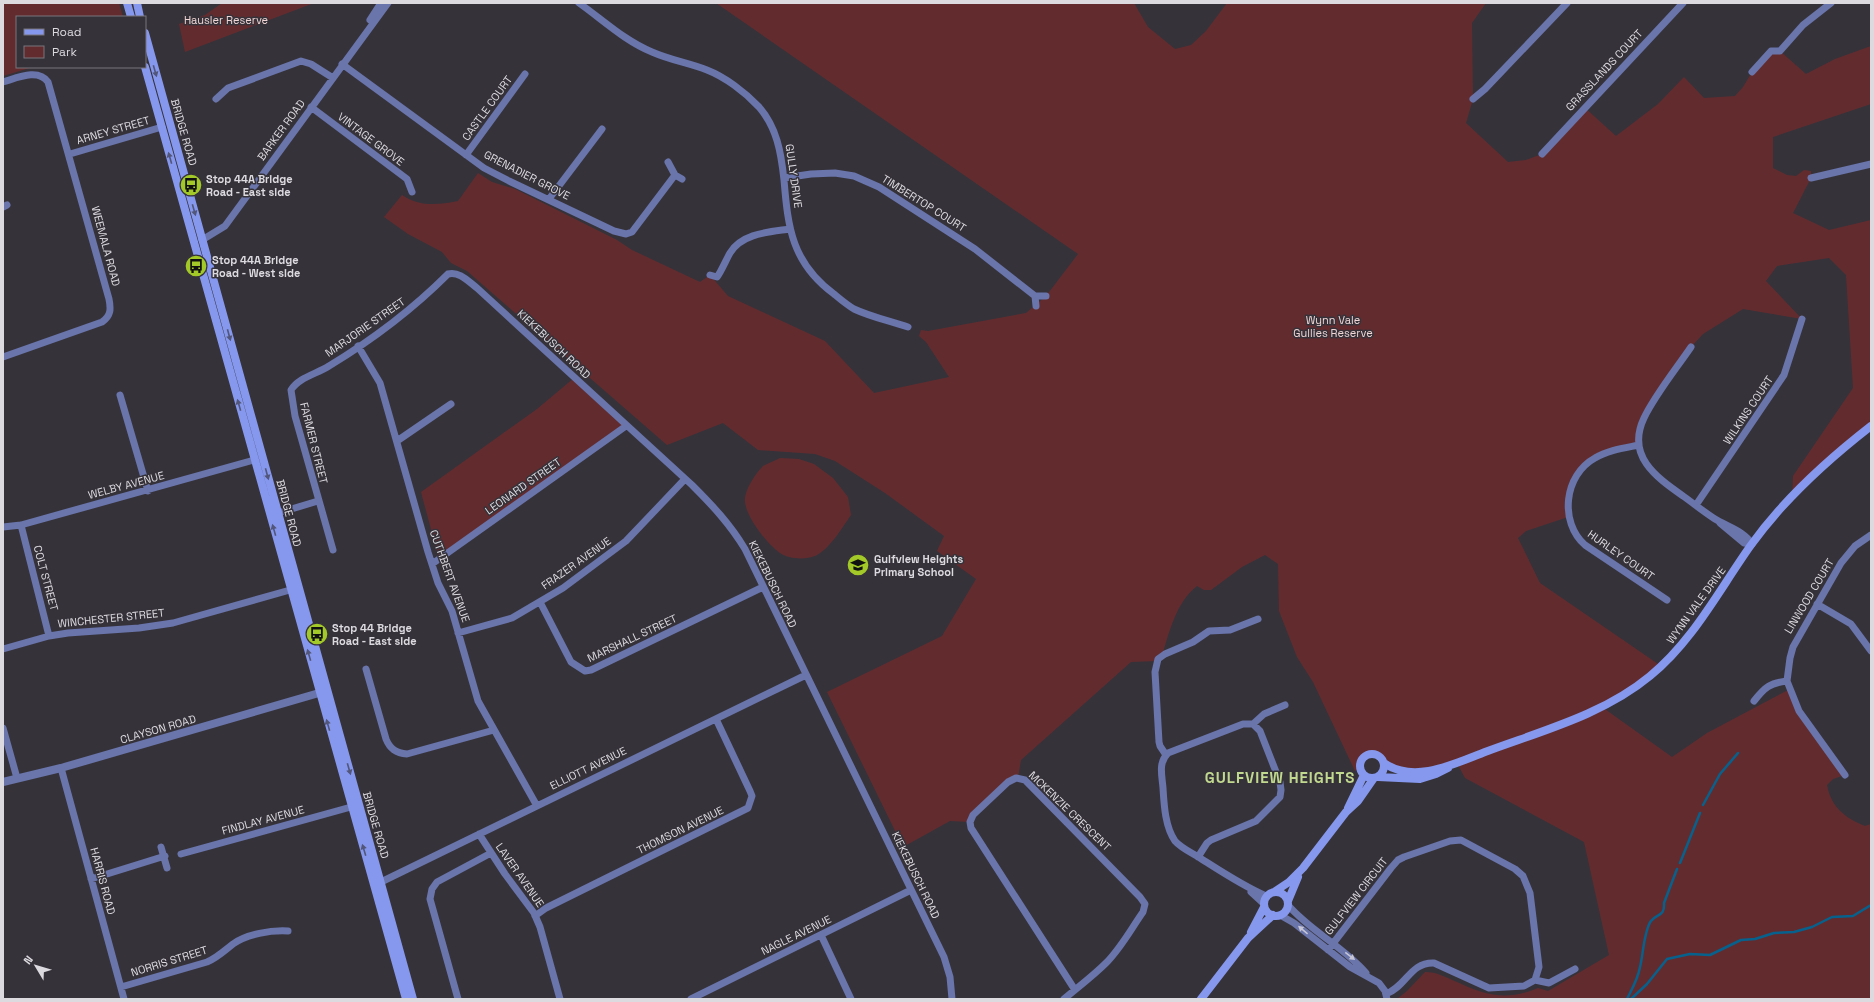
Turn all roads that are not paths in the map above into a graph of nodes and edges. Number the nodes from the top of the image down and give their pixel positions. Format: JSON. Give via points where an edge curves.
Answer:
{"nodes":[{"id":1,"x":127,"y":3,"type":"edge"},
{"id":2,"x":137,"y":3,"type":"edge"},
{"id":3,"x":381,"y":3,"type":"edge"},
{"id":4,"x":388,"y":3,"type":"edge"},
{"id":5,"x":579,"y":3,"type":"edge"},
{"id":6,"x":1567,"y":3,"type":"edge"},
{"id":7,"x":1684,"y":3,"type":"edge"},
{"id":8,"x":1831,"y":3,"type":"edge"},
{"id":9,"x":131,"y":16,"type":"edge"},
{"id":10,"x":140,"y":16,"type":"edge"},
{"id":11,"x":146,"y":37,"type":"edge"},
{"id":12,"x":342,"y":64,"type":"junction"},
{"id":13,"x":145,"y":68,"type":"edge"},
{"id":14,"x":1752,"y":72,"type":"dead end"},
{"id":15,"x":525,"y":74,"type":"dead end"},
{"id":16,"x":333,"y":78,"type":"junction"},
{"id":17,"x":3,"y":82,"type":"edge"},
{"id":18,"x":216,"y":99,"type":"dead end"},
{"id":19,"x":1473,"y":99,"type":"dead end"},
{"id":20,"x":311,"y":108,"type":"junction"},
{"id":21,"x":171,"y":126,"type":"junction"},
{"id":22,"x":162,"y":127,"type":"junction"},
{"id":23,"x":602,"y":129,"type":"dead end"},
{"id":24,"x":70,"y":154,"type":"junction"},
{"id":25,"x":1542,"y":154,"type":"dead end"},
{"id":26,"x":466,"y":156,"type":"junction"},
{"id":27,"x":668,"y":162,"type":"dead end"},
{"id":28,"x":1871,"y":164,"type":"edge"},
{"id":29,"x":675,"y":174,"type":"junction"},
{"id":30,"x":784,"y":178,"type":"junction"},
{"id":31,"x":1811,"y":178,"type":"dead end"},
{"id":32,"x":682,"y":179,"type":"dead end"},
{"id":33,"x":412,"y":192,"type":"dead end"},
{"id":34,"x":549,"y":199,"type":"junction"},
{"id":35,"x":790,"y":229,"type":"junction"},
{"id":36,"x":202,"y":240,"type":"junction"},
{"id":37,"x":194,"y":244,"type":"junction"},
{"id":38,"x":448,"y":274,"type":"joint"},
{"id":39,"x":710,"y":275,"type":"dead end"},
{"id":40,"x":1036,"y":296,"type":"junction"},
{"id":41,"x":1046,"y":296,"type":"dead end"},
{"id":42,"x":1036,"y":306,"type":"dead end"},
{"id":43,"x":1802,"y":319,"type":"dead end"},
{"id":44,"x":908,"y":327,"type":"dead end"},
{"id":45,"x":358,"y":346,"type":"junction"},
{"id":46,"x":1691,"y":347,"type":"dead end"},
{"id":47,"x":3,"y":357,"type":"edge"},
{"id":48,"x":291,"y":390,"type":"joint"},
{"id":49,"x":120,"y":395,"type":"dead end"},
{"id":50,"x":451,"y":404,"type":"dead end"},
{"id":51,"x":626,"y":426,"type":"junction"},
{"id":52,"x":1871,"y":426,"type":"edge"},
{"id":53,"x":397,"y":441,"type":"junction"},
{"id":54,"x":1639,"y":445,"type":"junction"},
{"id":55,"x":263,"y":458,"type":"junction"},
{"id":56,"x":254,"y":460,"type":"junction"},
{"id":57,"x":685,"y":479,"type":"junction"},
{"id":58,"x":148,"y":491,"type":"junction"},
{"id":59,"x":318,"y":501,"type":"junction"},
{"id":60,"x":1696,"y":505,"type":"junction"},
{"id":61,"x":278,"y":513,"type":"junction"},
{"id":62,"x":21,"y":525,"type":"junction"},
{"id":63,"x":3,"y":527,"type":"edge"},
{"id":64,"x":1871,"y":535,"type":"edge"},
{"id":65,"x":1752,"y":544,"type":"junction"},
{"id":66,"x":333,"y":550,"type":"dead end"},
{"id":67,"x":432,"y":564,"type":"junction"},
{"id":68,"x":763,"y":587,"type":"junction"},
{"id":69,"x":294,"y":589,"type":"junction"},
{"id":70,"x":1667,"y":600,"type":"dead end"},
{"id":71,"x":540,"y":602,"type":"junction"},
{"id":72,"x":1817,"y":604,"type":"junction"},
{"id":73,"x":1258,"y":619,"type":"dead end"},
{"id":74,"x":458,"y":632,"type":"junction"},
{"id":75,"x":50,"y":636,"type":"junction"},
{"id":76,"x":3,"y":649,"type":"edge"},
{"id":77,"x":1871,"y":651,"type":"edge"},
{"id":78,"x":366,"y":670,"type":"dead end"},
{"id":79,"x":806,"y":675,"type":"junction"},
{"id":80,"x":1787,"y":681,"type":"junction"},
{"id":81,"x":323,"y":692,"type":"junction"},
{"id":82,"x":1754,"y":701,"type":"dead end"},
{"id":83,"x":1285,"y":705,"type":"dead end"},
{"id":84,"x":716,"y":719,"type":"junction"},
{"id":85,"x":1253,"y":724,"type":"junction"},
{"id":86,"x":3,"y":728,"type":"edge"},
{"id":87,"x":494,"y":730,"type":"junction"},
{"id":88,"x":1166,"y":755,"type":"junction"},
{"id":89,"x":1384,"y":763,"type":"junction"},
{"id":90,"x":1457,"y":763,"type":"junction"},
{"id":91,"x":61,"y":768,"type":"junction"},
{"id":92,"x":1364,"y":775,"type":"junction"},
{"id":93,"x":1845,"y":775,"type":"dead end"},
{"id":94,"x":1376,"y":777,"type":"junction"},
{"id":95,"x":17,"y":778,"type":"junction"},
{"id":96,"x":3,"y":782,"type":"edge"},
{"id":97,"x":355,"y":806,"type":"junction"},
{"id":98,"x":537,"y":806,"type":"junction"},
{"id":99,"x":1346,"y":812,"type":"junction"},
{"id":100,"x":479,"y":834,"type":"junction"},
{"id":101,"x":161,"y":846,"type":"dead end"},
{"id":102,"x":491,"y":853,"type":"junction"},
{"id":103,"x":181,"y":854,"type":"dead end"},
{"id":104,"x":165,"y":856,"type":"junction"},
{"id":105,"x":1198,"y":857,"type":"junction"},
{"id":106,"x":167,"y":868,"type":"dead end"},
{"id":107,"x":1303,"y":868,"type":"junction"},
{"id":108,"x":91,"y":879,"type":"junction"},
{"id":109,"x":378,"y":885,"type":"junction"},
{"id":110,"x":911,"y":890,"type":"junction"},
{"id":111,"x":1274,"y":892,"type":"junction"},
{"id":112,"x":1265,"y":903,"type":"junction"},
{"id":113,"x":1288,"y":903,"type":"junction"},
{"id":114,"x":1276,"y":915,"type":"junction"},
{"id":115,"x":535,"y":916,"type":"junction"},
{"id":116,"x":288,"y":931,"type":"dead end"},
{"id":117,"x":821,"y":935,"type":"junction"},
{"id":118,"x":1248,"y":938,"type":"junction"},
{"id":119,"x":1333,"y":943,"type":"junction"},
{"id":120,"x":1328,"y":950,"type":"junction"},
{"id":121,"x":1575,"y":969,"type":"dead end"},
{"id":122,"x":1369,"y":976,"type":"junction"},
{"id":123,"x":1535,"y":980,"type":"junction"},
{"id":124,"x":121,"y":987,"type":"junction"},
{"id":125,"x":1075,"y":990,"type":"junction"},
{"id":126,"x":1387,"y":996,"type":"edge"},
{"id":127,"x":124,"y":999,"type":"edge"},
{"id":128,"x":406,"y":999,"type":"edge"},
{"id":129,"x":413,"y":999,"type":"edge"},
{"id":130,"x":458,"y":999,"type":"edge"},
{"id":131,"x":560,"y":999,"type":"edge"},
{"id":132,"x":691,"y":999,"type":"edge"},
{"id":133,"x":851,"y":999,"type":"edge"},
{"id":134,"x":952,"y":999,"type":"edge"},
{"id":135,"x":1064,"y":999,"type":"edge"},
{"id":136,"x":1201,"y":999,"type":"edge"}],
"edges":[{"from":1,"to":9,"type":"main road"},
{"from":2,"to":10,"type":"main road"},
{"from":3,"to":12,"type":"street","name":"BARKER ROAD"},
{"from":4,"to":12,"type":"street","name":"BARKER ROAD"},
{"from":5,"to":30,"type":"street","name":"GULLY DRIVE","via":[[626,38],[652,52],[707,70],[725,80],[758,106],[776,135],[782,154]]},
{"from":6,"to":19,"type":"street"},
{"from":7,"to":25,"type":"street","name":"GRASSLANDS COURT"},
{"from":8,"to":14,"type":"street","via":[[1803,25],[1780,51],[1771,52]]},
{"from":11,"to":21,"type":"main road","name":"BRIDGE ROAD","one_way":true},
{"from":12,"to":16,"type":"street","name":"BARKER ROAD"},
{"from":12,"to":26,"type":"street","name":"GRENADIER GROVE"},
{"from":13,"to":22,"type":"main road","name":"BRIDGE ROAD"},
{"from":15,"to":26,"type":"street","name":"CASTLE COURT"},
{"from":16,"to":18,"type":"street","via":[[311,64],[300,61],[228,88]]},
{"from":16,"to":20,"type":"street","name":"BARKER ROAD"},
{"from":17,"to":24,"type":"street","name":"WEEMALA ROAD","via":[[30,75],[41,76],[48,82]]},
{"from":20,"to":33,"type":"street","name":"VINTAGE GROVE","via":[[407,179]]},
{"from":20,"to":36,"type":"street","name":"BARKER ROAD","via":[[225,226]]},
{"from":21,"to":22,"type":"main road"},
{"from":21,"to":36,"type":"main road","name":"BRIDGE ROAD","one_way":true},
{"from":22,"to":24,"type":"street","name":"ARNEY STREET"},
{"from":37,"to":22,"type":"main road","name":"BRIDGE ROAD","one_way":true},
{"from":23,"to":34,"type":"street"},
{"from":24,"to":47,"type":"street","name":"WEEMALA ROAD","via":[[109,299],[108,318]]},
{"from":26,"to":34,"type":"street","name":"GRENADIER GROVE","via":[[509,181]]},
{"from":27,"to":29,"type":"street"},
{"from":28,"to":31,"type":"street"},
{"from":29,"to":32,"type":"street"},
{"from":29,"to":34,"type":"street","name":"GRENADIER GROVE","via":[[632,232],[626,234],[614,231]]},
{"from":30,"to":35,"type":"street","name":"GULLY DRIVE"},
{"from":30,"to":40,"type":"street","name":"TIMBERTOP COURT","via":[[835,173],[854,176],[879,187],[975,249]]},
{"from":35,"to":39,"type":"street","via":[[756,235],[743,241],[732,250],[722,266],[720,275]]},
{"from":35,"to":44,"type":"street","name":"GULLY DRIVE","via":[[798,253],[827,289],[853,308]]},
{"from":36,"to":37,"type":"main road"},
{"from":36,"to":55,"type":"main road","name":"BRIDGE ROAD","one_way":true},
{"from":56,"to":37,"type":"main road","name":"BRIDGE ROAD","one_way":true},
{"from":38,"to":45,"type":"street","name":"MARJORIE STREET","via":[[410,310]]},
{"from":38,"to":51,"type":"street","name":"KIEKEBUSCH ROAD","via":[[460,275],[477,288]]},
{"from":40,"to":41,"type":"street"},
{"from":40,"to":42,"type":"street"},
{"from":43,"to":60,"type":"street","name":"WILKINS COURT","via":[[1784,375]]},
{"from":45,"to":48,"type":"street","name":"MARJORIE STREET","via":[[329,367],[298,382]]},
{"from":45,"to":53,"type":"street","name":"CUTHBERT AVENUE","via":[[380,383]]},
{"from":46,"to":54,"type":"street","via":[[1643,419]]},
{"from":48,"to":59,"type":"street","name":"FARMER STREET","via":[[293,408]]},
{"from":49,"to":58,"type":"street"},
{"from":50,"to":53,"type":"street"},
{"from":51,"to":57,"type":"street","name":"KIEKEBUSCH ROAD"},
{"from":51,"to":67,"type":"street","name":"LEONARD STREET"},
{"from":52,"to":65,"type":"main road","name":"WYNN VALE DRIVE","via":[[1809,479]]},
{"from":53,"to":67,"type":"street","name":"CUTHBERT AVENUE"},
{"from":54,"to":60,"type":"street","via":[[1651,472]]},
{"from":54,"to":70,"type":"street","name":"HURLEY COURT","via":[[1609,452],[1586,464],[1569,494],[1569,520],[1574,533],[1586,545]]},
{"from":55,"to":56,"type":"main road"},
{"from":55,"to":61,"type":"main road","name":"BRIDGE ROAD","one_way":true},
{"from":56,"to":58,"type":"street","name":"WELBY AVENUE"},
{"from":69,"to":56,"type":"main road","name":"BRIDGE ROAD","one_way":true},
{"from":57,"to":68,"type":"street","name":"KIEKEBUSCH ROAD","via":[[734,531]]},
{"from":57,"to":71,"type":"street","name":"FRAZER AVENUE","via":[[626,541]]},
{"from":58,"to":62,"type":"street","name":"WELBY AVENUE"},
{"from":59,"to":61,"type":"street","name":"FARMER STREET"},
{"from":59,"to":66,"type":"street","name":"FARMER STREET"},
{"from":60,"to":65,"type":"street","via":[[1748,538]]},
{"from":61,"to":69,"type":"main road","name":"BRIDGE ROAD"},
{"from":62,"to":63,"type":"street","name":"WELBY AVENUE"},
{"from":62,"to":75,"type":"street","name":"COLT STREET"},
{"from":64,"to":72,"type":"street","name":"LINWOOD COURT","via":[[1849,553]]},
{"from":65,"to":90,"type":"main road","name":"WYNN VALE DRIVE","via":[[1690,635],[1666,662],[1642,682],[1615,700],[1588,713]]},
{"from":67,"to":74,"type":"street","name":"CUTHBERT AVENUE"},
{"from":68,"to":71,"type":"street","name":"MARSHALL STREET","via":[[607,663],[585,671],[571,662]]},
{"from":68,"to":79,"type":"street","name":"KIEKEBUSCH ROAD"},
{"from":69,"to":75,"type":"street","name":"WINCHESTER STREET","via":[[173,623]]},
{"from":69,"to":81,"type":"main road","name":"BRIDGE ROAD"},
{"from":71,"to":74,"type":"street","name":"FRAZER AVENUE","via":[[512,618]]},
{"from":72,"to":77,"type":"street","via":[[1851,624]]},
{"from":72,"to":80,"type":"street","name":"LINWOOD COURT","via":[[1793,647]]},
{"from":73,"to":88,"type":"street","via":[[1230,630],[1209,631],[1157,661],[1155,672],[1159,742]]},
{"from":74,"to":87,"type":"street","name":"CUTHBERT AVENUE","via":[[474,690]]},
{"from":75,"to":76,"type":"street","name":"WINCHESTER STREET"},
{"from":78,"to":87,"type":"street","via":[[388,745],[395,751],[407,754]]},
{"from":79,"to":84,"type":"street","name":"ELLIOTT AVENUE"},
{"from":79,"to":110,"type":"street","name":"KIEKEBUSCH ROAD"},
{"from":80,"to":82,"type":"street","via":[[1774,682],[1764,688]]},
{"from":80,"to":93,"type":"street","name":"LINWOOD COURT","via":[[1799,711]]},
{"from":81,"to":91,"type":"street","name":"CLAYSON ROAD"},
{"from":81,"to":97,"type":"main road","name":"BRIDGE ROAD"},
{"from":83,"to":85,"type":"street","via":[[1264,714]]},
{"from":84,"to":98,"type":"street","name":"ELLIOTT AVENUE"},
{"from":84,"to":115,"type":"street","name":"THOMSON AVENUE","via":[[752,796],[748,808],[546,908]]},
{"from":85,"to":88,"type":"street","via":[[1243,724],[1173,750]]},
{"from":85,"to":105,"type":"street","via":[[1260,732],[1280,782],[1280,797],[1253,823],[1209,841]]},
{"from":86,"to":95,"type":"street"},
{"from":87,"to":98,"type":"street","name":"CUTHBERT AVENUE"},
{"from":88,"to":105,"type":"street","via":[[1161,767],[1164,806],[1172,834],[1178,844]]},
{"from":89,"to":90,"type":"main road","name":"WYNN VALE DRIVE","via":[[1393,769],[1411,773]]},
{"from":89,"to":92,"type":"main road","via":[[1376,755],[1367,755],[1360,764]]},
{"from":89,"to":94,"type":"main road","via":[[1384,770]]},
{"from":90,"to":94,"type":"main road","name":"WYNN VALE DRIVE","via":[[1420,779]]},
{"from":91,"to":95,"type":"street","name":"CLAYSON ROAD"},
{"from":91,"to":108,"type":"street","name":"HARRIS ROAD"},
{"from":92,"to":94,"type":"main road"},
{"from":92,"to":99,"type":"main road"},
{"from":94,"to":99,"type":"main road"},
{"from":95,"to":96,"type":"street","name":"CLAYSON ROAD"},
{"from":97,"to":103,"type":"street","name":"FINDLAY AVENUE"},
{"from":97,"to":109,"type":"main road","name":"BRIDGE ROAD"},
{"from":98,"to":100,"type":"street","name":"ELLIOTT AVENUE"},
{"from":99,"to":107,"type":"main road"},
{"from":100,"to":102,"type":"street","name":"LAVER AVENUE"},
{"from":100,"to":109,"type":"street","name":"ELLIOTT AVENUE"},
{"from":101,"to":104,"type":"street"},
{"from":102,"to":115,"type":"street","name":"LAVER AVENUE"},
{"from":102,"to":130,"type":"street","via":[[437,882],[430,894]]},
{"from":104,"to":106,"type":"street"},
{"from":104,"to":108,"type":"street"},
{"from":105,"to":112,"type":"street"},
{"from":107,"to":111,"type":"main road"},
{"from":107,"to":113,"type":"main road"},
{"from":108,"to":124,"type":"street","name":"HARRIS ROAD"},
{"from":109,"to":128,"type":"main road","name":"BRIDGE ROAD"},
{"from":109,"to":129,"type":"main road","name":"BRIDGE ROAD"},
{"from":110,"to":117,"type":"street","name":"NAGLE AVENUE"},
{"from":110,"to":134,"type":"street","name":"KIEKEBUSCH ROAD","via":[[944,957],[950,977]]},
{"from":111,"to":112,"type":"main road"},
{"from":111,"to":113,"type":"main road","via":[[1283,894]]},
{"from":112,"to":114,"type":"main road","via":[[1268,913]]},
{"from":112,"to":118,"type":"main road"},
{"from":113,"to":114,"type":"main road","via":[[1285,911]]},
{"from":113,"to":119,"type":"street","via":[[1299,917]]},
{"from":114,"to":118,"type":"main road"},
{"from":120,"to":114,"type":"street","one_way":true,"via":[[1294,923]]},
{"from":115,"to":131,"type":"street","name":"LAVER AVENUE"},
{"from":116,"to":124,"type":"street","name":"NORRIS STREET","via":[[276,930],[242,939],[214,960]]},
{"from":117,"to":132,"type":"street","name":"NAGLE AVENUE"},
{"from":117,"to":133,"type":"street"},
{"from":118,"to":136,"type":"main road"},
{"from":119,"to":120,"type":"street","name":"GULFVIEW CIRCUIT"},
{"from":119,"to":122,"type":"street","one_way":true,"via":[[1355,960]]},
{"from":119,"to":123,"type":"street","name":"GULFVIEW CIRCUIT","via":[[1398,860],[1450,841],[1461,840],[1515,869],[1523,876],[1531,898],[1539,968]]},
{"from":120,"to":122,"type":"street","via":[[1350,967]]},
{"from":121,"to":123,"type":"street","via":[[1549,983]]},
{"from":122,"to":126,"type":"street","via":[[1379,983]]},
{"from":123,"to":126,"type":"street","via":[[1524,986],[1489,988],[1434,963],[1426,963],[1415,969]]},
{"from":124,"to":127,"type":"street","name":"HARRIS ROAD"},
{"from":125,"to":125,"type":"street","name":"MCKENZIE CRESCENT","via":[[1107,962],[1143,912],[1145,904],[1064,818],[1025,780],[1016,778],[1008,782],[973,814],[970,825]]},
{"from":125,"to":135,"type":"street","name":"MCKENZIE CRESCENT"}]}
